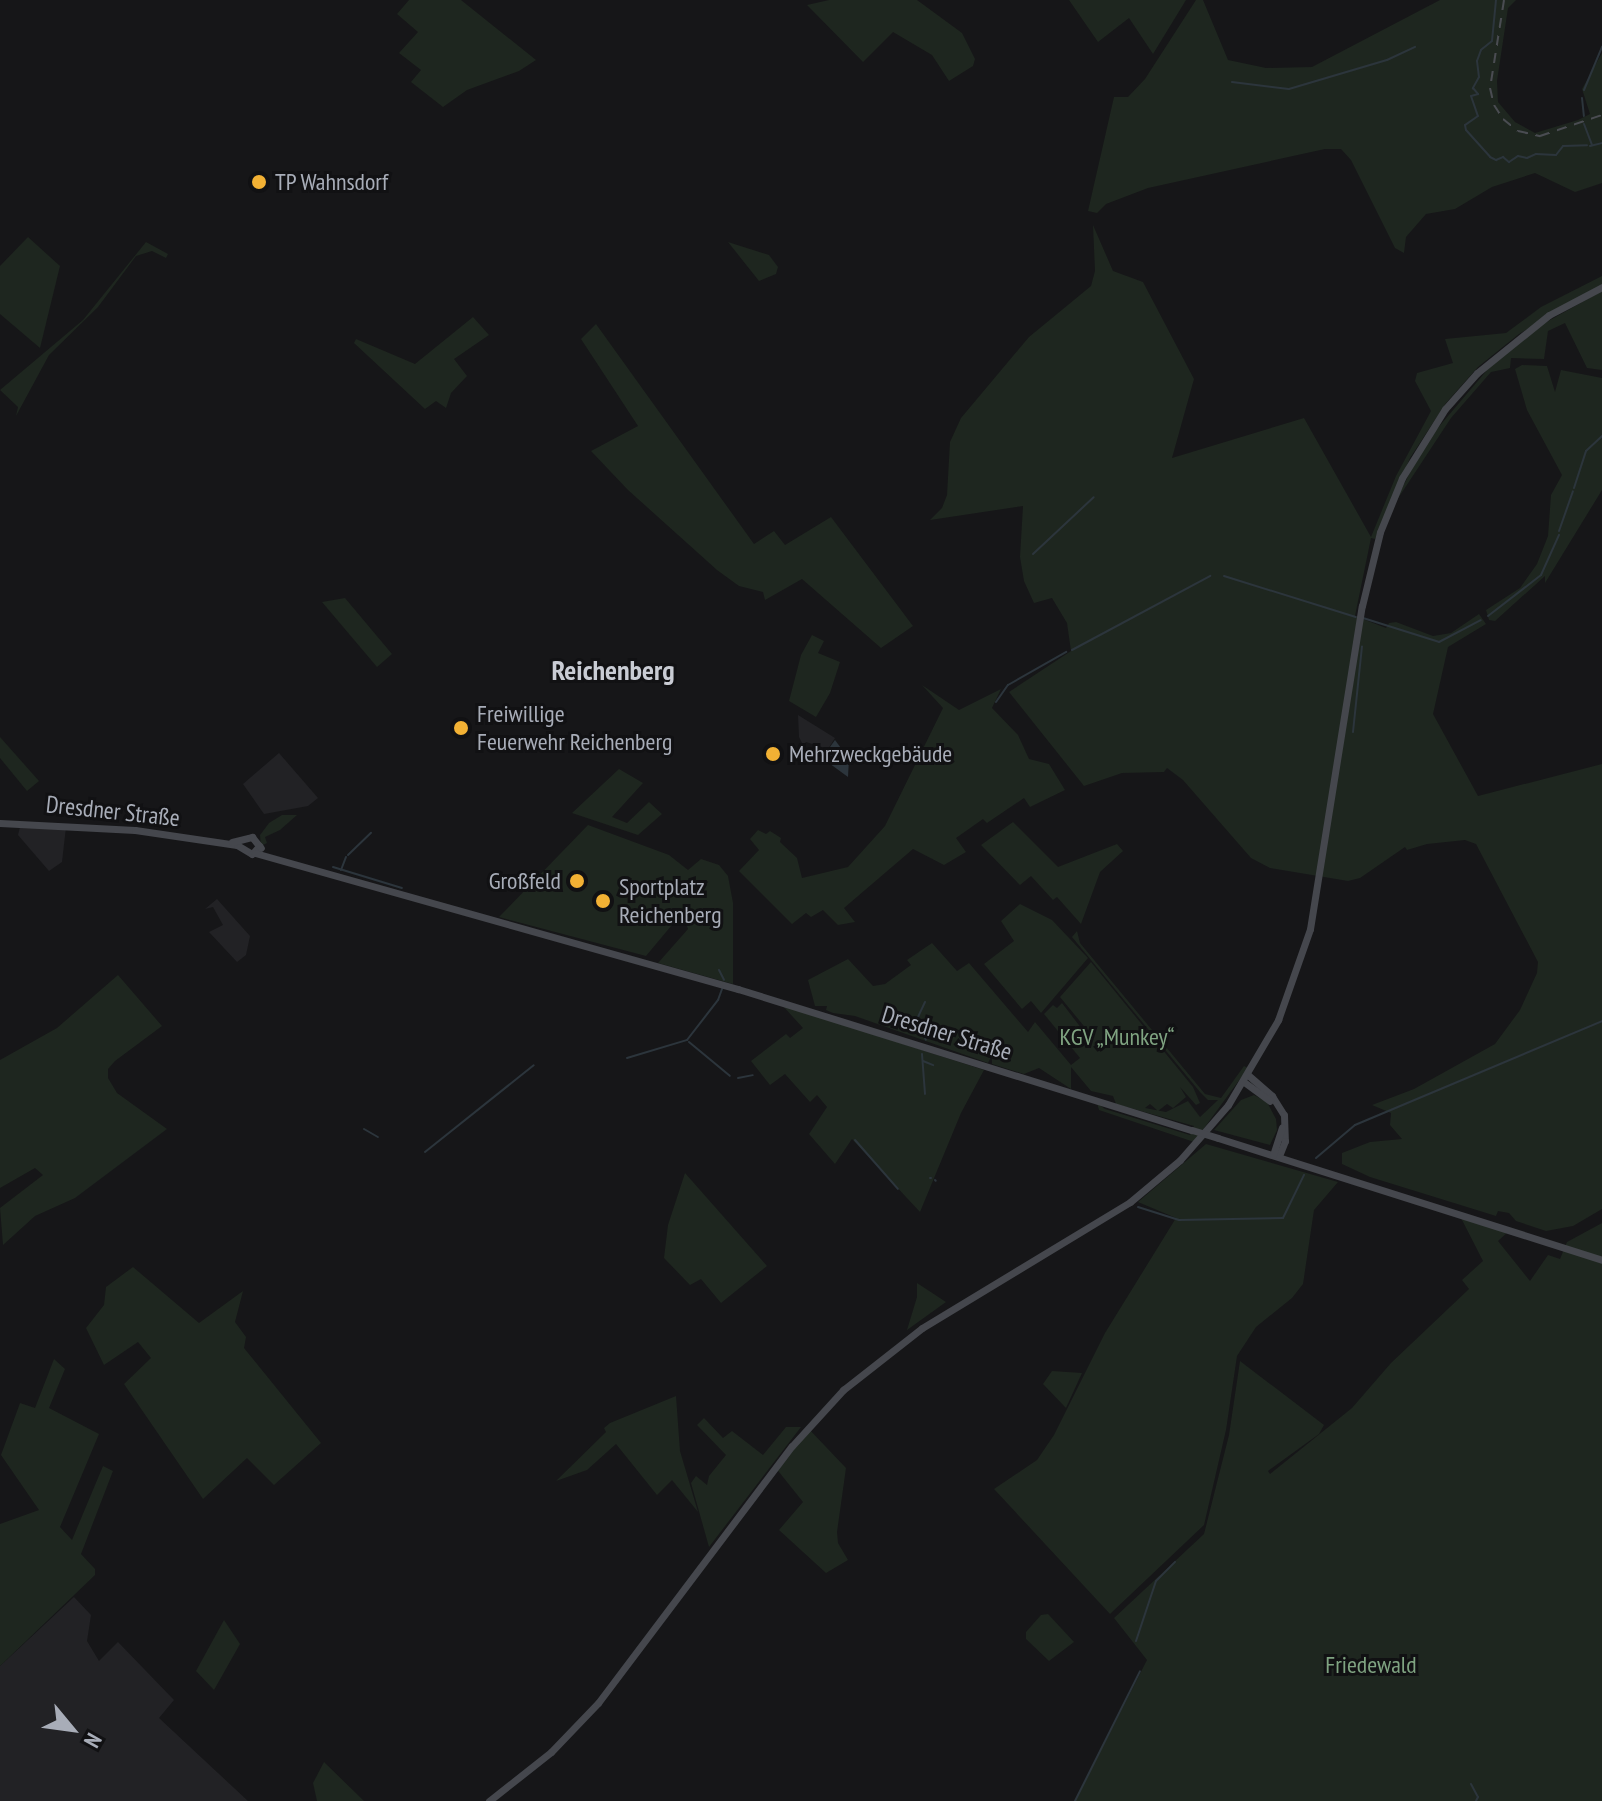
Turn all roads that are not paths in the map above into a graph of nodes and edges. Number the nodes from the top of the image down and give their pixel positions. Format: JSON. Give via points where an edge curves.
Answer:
{"nodes":[{"id":1,"x":1602,"y":287,"type":"edge"},
{"id":2,"x":0,"y":823,"type":"edge"},
{"id":3,"x":244,"y":845,"type":"junction"},
{"id":4,"x":257,"y":850,"type":"junction"},
{"id":5,"x":1246,"y":1078,"type":"junction"},
{"id":6,"x":1261,"y":1093,"type":"junction"},
{"id":7,"x":1233,"y":1098,"type":"junction"},
{"id":8,"x":1285,"y":1141,"type":"junction"},
{"id":9,"x":1276,"y":1156,"type":"junction"},
{"id":10,"x":1308,"y":1165,"type":"junction"},
{"id":11,"x":1602,"y":1260,"type":"edge"},
{"id":12,"x":489,"y":1801,"type":"edge"}],
"edges":[{"from":1,"to":5,"type":"main road","via":[[1519,337],[1477,373],[1417,450],[1390,506],[1361,612],[1318,893],[1289,995]]},
{"from":2,"to":3,"type":"main road","name":"Dresdner Straße","via":[[114,827]]},
{"from":3,"to":4,"type":"main road"},
{"from":3,"to":4,"type":"main road","via":[[255,838]]},
{"from":4,"to":9,"type":"main road","name":"Dresdner Straße","bridge":true,"via":[[738,989]]},
{"from":5,"to":6,"type":"main road"},
{"from":5,"to":7,"type":"main road"},
{"from":5,"to":8,"type":"main road","via":[[1281,1108]]},
{"from":6,"to":7,"type":"main road","via":[[1247,1091]]},
{"from":6,"to":9,"type":"main road","via":[[1281,1120]]},
{"from":7,"to":12,"type":"main road","via":[[1180,1160],[1130,1202],[922,1328],[843,1390],[792,1446],[591,1711]]},
{"from":8,"to":9,"type":"main road"},
{"from":8,"to":10,"type":"main road","via":[[1290,1153]]},
{"from":9,"to":10,"type":"main road","name":"Dresdner Straße"},
{"from":10,"to":11,"type":"main road","name":"Dresdner Straße"}]}
